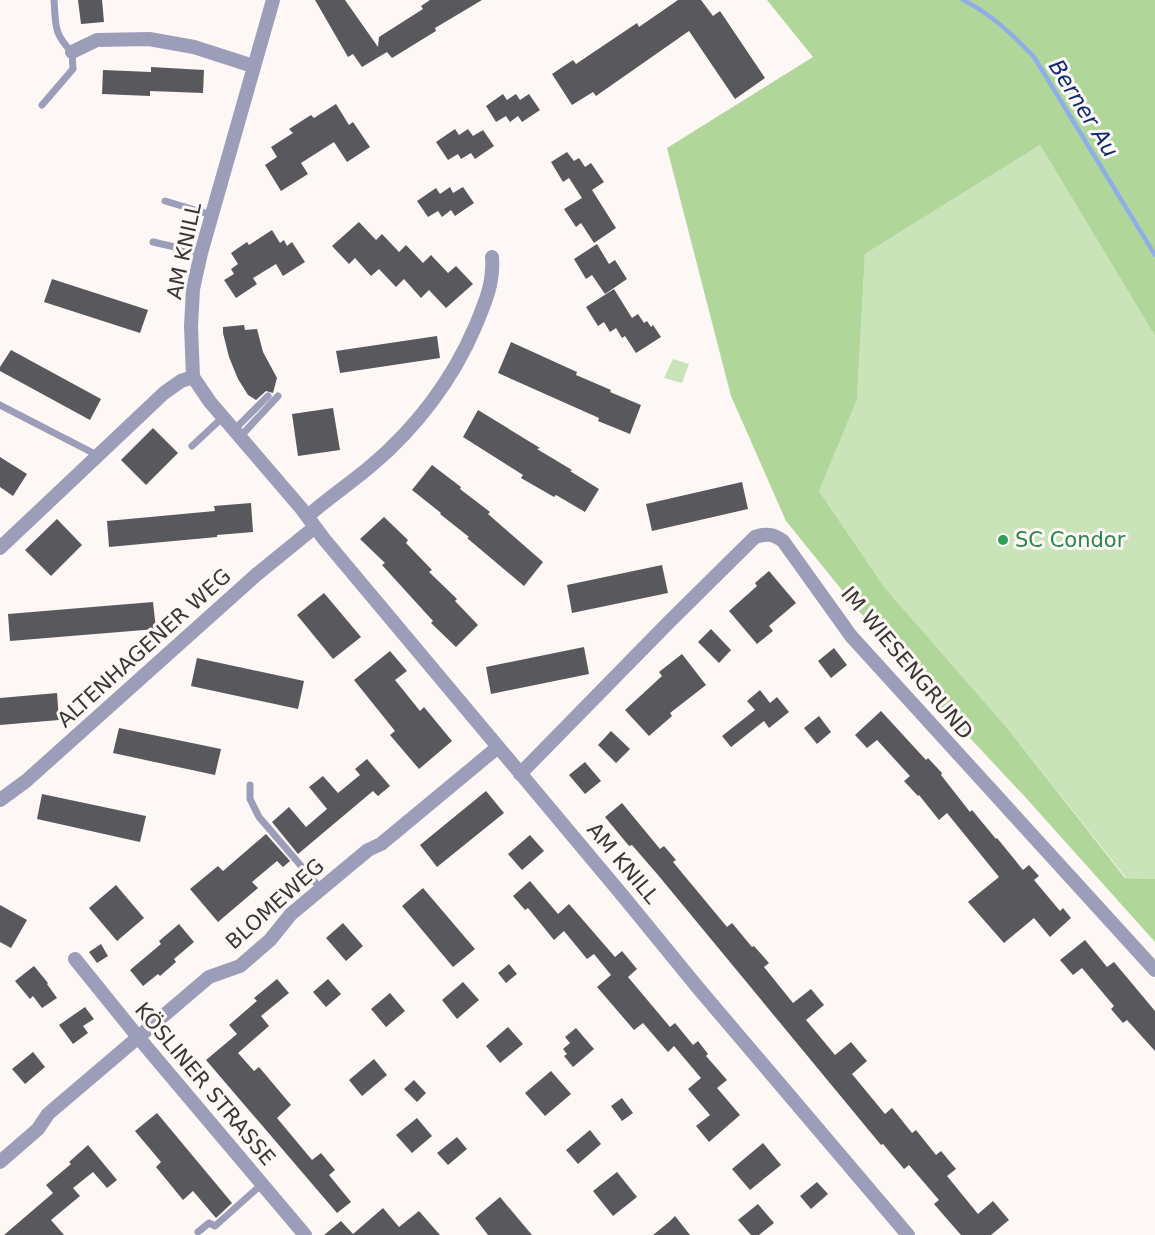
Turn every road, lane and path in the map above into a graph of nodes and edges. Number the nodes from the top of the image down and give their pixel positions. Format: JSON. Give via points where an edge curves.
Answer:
{"nodes":[{"id":1,"x":54,"y":0,"type":"edge"},
{"id":2,"x":273,"y":0,"type":"edge"},
{"id":3,"x":72,"y":52,"type":"junction"},
{"id":4,"x":253,"y":66,"type":"junction"},
{"id":5,"x":42,"y":105,"type":"dead end"},
{"id":6,"x":165,"y":201,"type":"dead end"},
{"id":7,"x":212,"y":214,"type":"junction"},
{"id":8,"x":153,"y":242,"type":"dead end"},
{"id":9,"x":201,"y":253,"type":"junction"},
{"id":10,"x":492,"y":257,"type":"dead end"},
{"id":11,"x":194,"y":377,"type":"junction"},
{"id":12,"x":268,"y":396,"type":"dead end"},
{"id":13,"x":278,"y":396,"type":"dead end"},
{"id":14,"x":0,"y":405,"type":"edge"},
{"id":15,"x":223,"y":417,"type":"junction"},
{"id":16,"x":237,"y":434,"type":"junction"},
{"id":17,"x":192,"y":446,"type":"dead end"},
{"id":18,"x":97,"y":455,"type":"junction"},
{"id":19,"x":311,"y":522,"type":"junction"},
{"id":20,"x":0,"y":548,"type":"edge"},
{"id":21,"x":498,"y":747,"type":"junction"},
{"id":22,"x":520,"y":774,"type":"junction"},
{"id":23,"x":250,"y":785,"type":"dead end"},
{"id":24,"x":0,"y":800,"type":"edge"},
{"id":25,"x":321,"y":889,"type":"junction"},
{"id":26,"x":75,"y":959,"type":"dead end"},
{"id":27,"x":1155,"y":970,"type":"edge"},
{"id":28,"x":138,"y":1037,"type":"junction"},
{"id":29,"x":0,"y":1162,"type":"edge"},
{"id":30,"x":262,"y":1184,"type":"junction"},
{"id":31,"x":198,"y":1232,"type":"dead end"},
{"id":32,"x":305,"y":1235,"type":"edge"},
{"id":33,"x":908,"y":1235,"type":"edge"}],
"edges":[{"from":1,"to":3,"type":"lane","via":[[57,32]]},
{"from":2,"to":4,"type":"street","name":"AM KNILL"},
{"from":3,"to":4,"type":"street","via":[[97,40],[149,39],[194,46]]},
{"from":3,"to":5,"type":"lane","via":[[73,69]]},
{"from":4,"to":7,"type":"street","name":"AM KNILL"},
{"from":6,"to":7,"type":"lane"},
{"from":7,"to":9,"type":"street","name":"AM KNILL"},
{"from":8,"to":9,"type":"lane"},
{"from":9,"to":11,"type":"street","name":"AM KNILL","via":[[193,289]]},
{"from":10,"to":19,"type":"street","via":[[493,274],[484,306],[457,364],[403,435],[337,491]]},
{"from":11,"to":15,"type":"street","name":"AM KNILL"},
{"from":11,"to":18,"type":"street","via":[[164,393]]},
{"from":12,"to":16,"type":"lane"},
{"from":13,"to":16,"type":"lane"},
{"from":14,"to":18,"type":"lane"},
{"from":15,"to":16,"type":"street","name":"AM KNILL"},
{"from":15,"to":17,"type":"lane"},
{"from":16,"to":19,"type":"street","name":"AM KNILL"},
{"from":18,"to":20,"type":"street"},
{"from":19,"to":21,"type":"street","name":"AM KNILL"},
{"from":19,"to":24,"type":"street","name":"ALTENHAGENER WEG","via":[[51,759]]},
{"from":21,"to":22,"type":"street","name":"AM KNILL"},
{"from":21,"to":25,"type":"street","name":"BLOMEWEG"},
{"from":22,"to":27,"type":"street","name":"IM WIESENGRUND","via":[[755,537],[776,536],[851,636]]},
{"from":22,"to":33,"type":"street","name":"AM KNILL"},
{"from":23,"to":25,"type":"lane","via":[[250,799],[259,817]]},
{"from":25,"to":28,"type":"street","name":"BLOMEWEG","via":[[240,966],[209,977]]},
{"from":26,"to":28,"type":"street","name":"KÖSLINER STRASSE"},
{"from":28,"to":29,"type":"street","name":"BLOMEWEG","via":[[48,1114],[38,1129]]},
{"from":28,"to":30,"type":"street","name":"KÖSLINER STRASSE"},
{"from":30,"to":31,"type":"lane","via":[[215,1226],[209,1223]]},
{"from":30,"to":32,"type":"street","name":"KÖSLINER STRASSE"}]}
